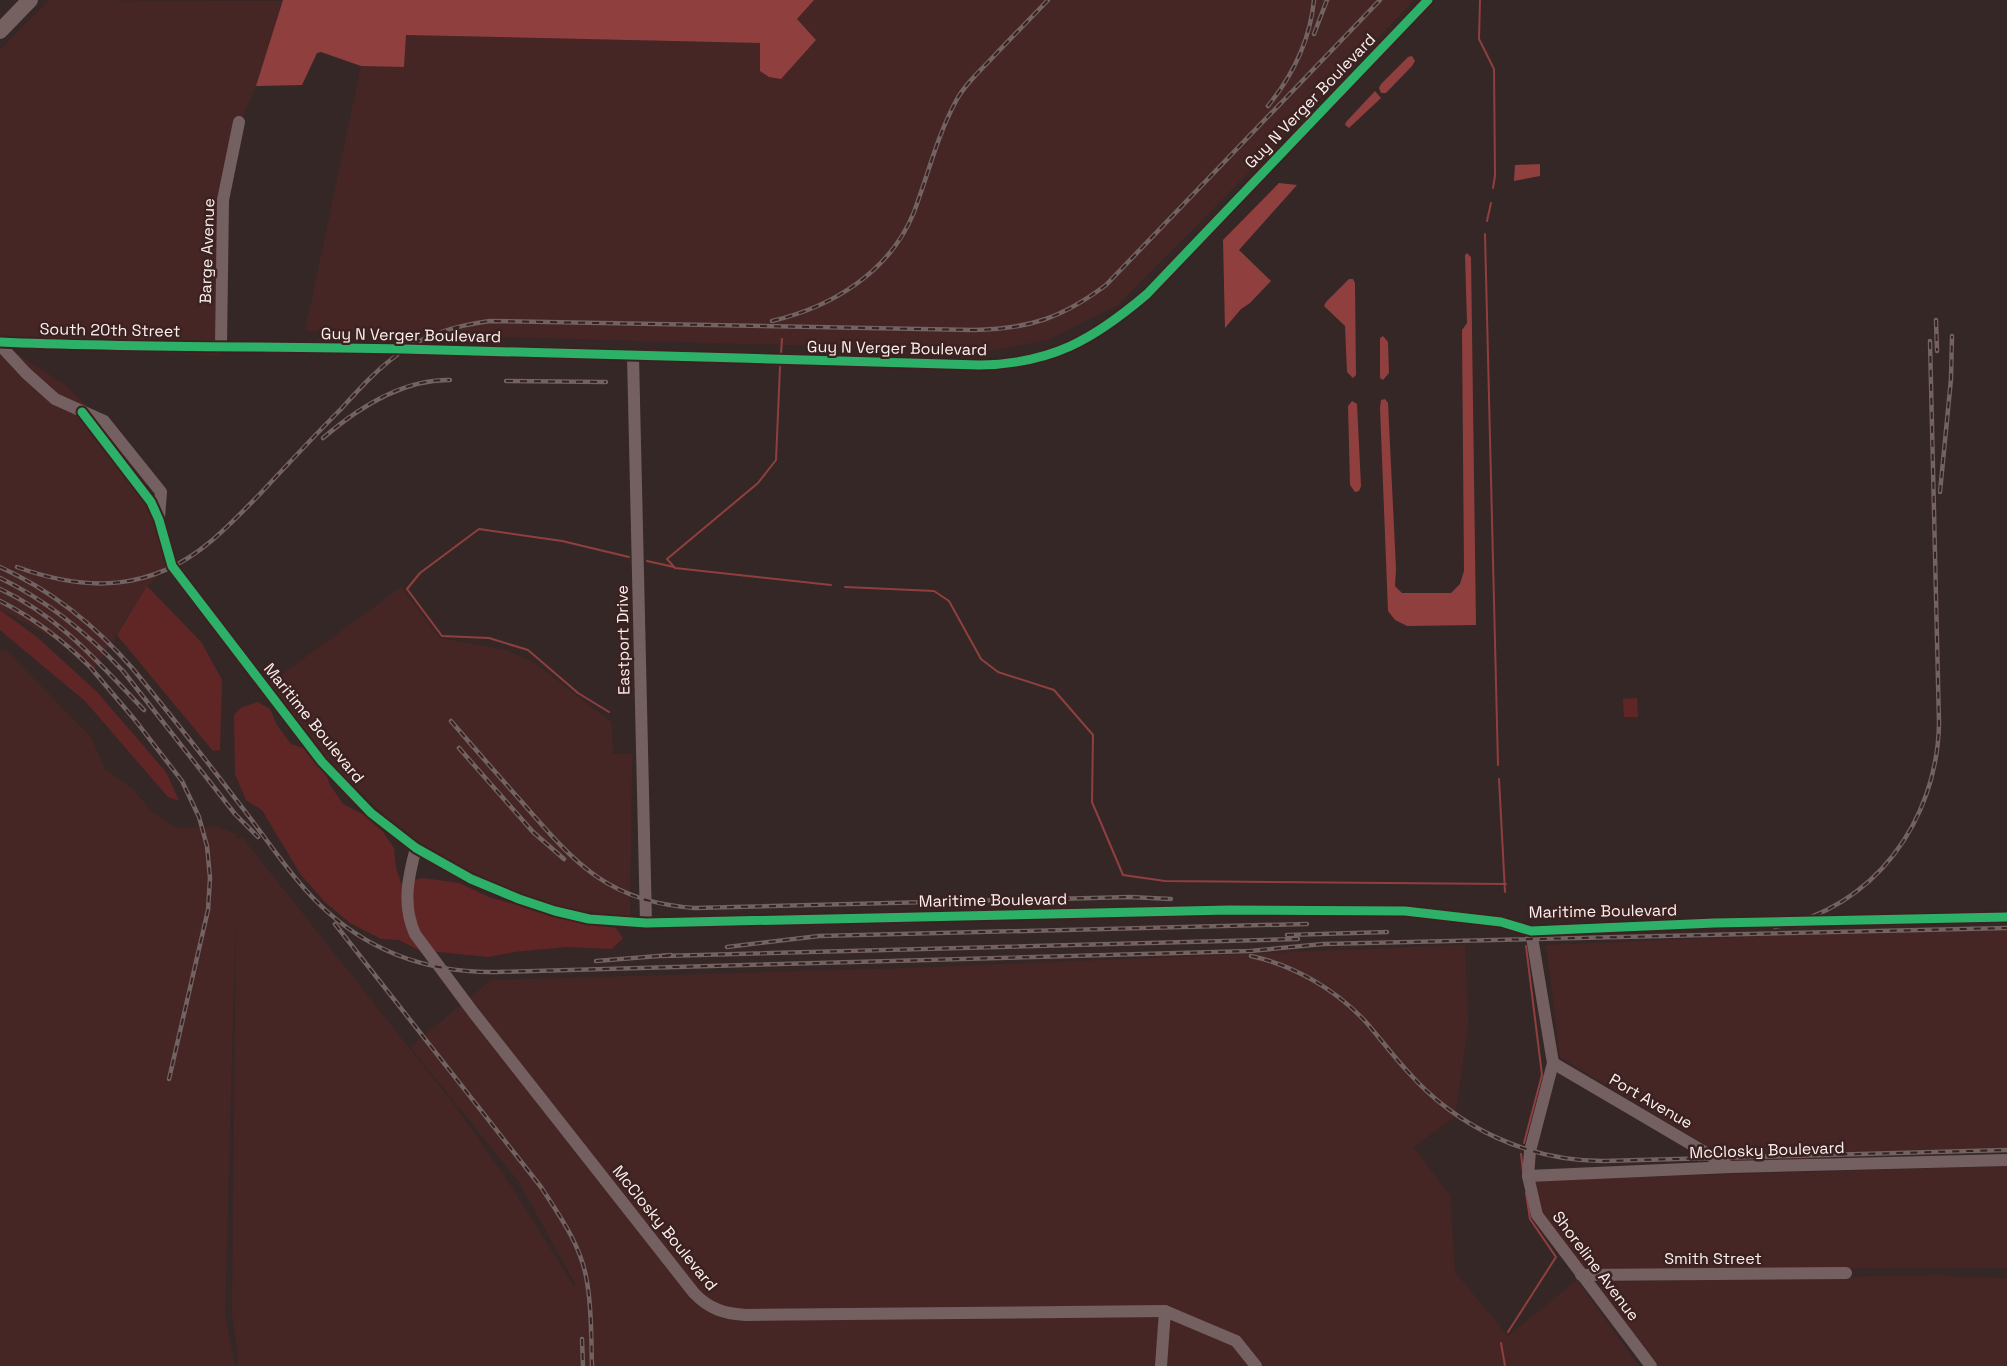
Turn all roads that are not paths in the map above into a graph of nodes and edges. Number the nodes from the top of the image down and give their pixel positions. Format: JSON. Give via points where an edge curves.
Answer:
{"nodes":[{"id":1,"x":30,"y":0,"type":"edge"},
{"id":2,"x":1428,"y":0,"type":"edge"},
{"id":3,"x":0,"y":31,"type":"edge"},
{"id":4,"x":239,"y":122,"type":"dead end"},
{"id":5,"x":0,"y":344,"type":"edge"},
{"id":6,"x":220,"y":346,"type":"junction"},
{"id":7,"x":633,"y":356,"type":"junction"},
{"id":8,"x":82,"y":412,"type":"junction"},
{"id":9,"x":159,"y":520,"type":"junction"},
{"id":10,"x":416,"y":848,"type":"junction"},
{"id":11,"x":2007,"y":917,"type":"edge"},
{"id":12,"x":646,"y":923,"type":"junction"},
{"id":13,"x":1532,"y":931,"type":"junction"},
{"id":14,"x":1553,"y":1063,"type":"junction"},
{"id":15,"x":2007,"y":1160,"type":"edge"},
{"id":16,"x":1731,"y":1167,"type":"junction"},
{"id":17,"x":1528,"y":1176,"type":"junction"},
{"id":18,"x":1846,"y":1273,"type":"dead end"},
{"id":19,"x":1581,"y":1275,"type":"junction"},
{"id":20,"x":1165,"y":1311,"type":"junction"},
{"id":21,"x":1161,"y":1366,"type":"edge"},
{"id":22,"x":1256,"y":1366,"type":"edge"},
{"id":23,"x":1651,"y":1366,"type":"edge"}],
"edges":[{"from":1,"to":3,"type":"main road"},
{"from":2,"to":7,"type":"street","name":"Guy N Verger Boulevard","via":[[1147,294],[1100,332],[1063,350],[1019,362],[989,365]]},
{"from":4,"to":6,"type":"street","name":"Barge Avenue","via":[[223,200]]},
{"from":5,"to":6,"type":"street","name":"South 20th Street"},
{"from":5,"to":8,"type":"street","name":"Maritime Boulevard","via":[[55,399]]},
{"from":6,"to":7,"type":"street","name":"Guy N Verger Boulevard"},
{"from":7,"to":12,"type":"street","name":"Eastport Drive"},
{"from":8,"to":9,"type":"street","name":"Maritime Boulevard","via":[[85,429]]},
{"from":8,"to":9,"type":"street","name":"Maritime Boulevard","via":[[104,421],[161,492]]},
{"from":9,"to":10,"type":"street","name":"Maritime Boulevard","via":[[172,566],[302,737],[347,790]]},
{"from":10,"to":12,"type":"street","name":"Maritime Boulevard","via":[[471,879],[528,902],[590,919]]},
{"from":10,"to":20,"type":"street","name":"McClosky Boulevard","via":[[407,892],[415,934],[694,1293],[711,1307],[746,1316]]},
{"from":11,"to":13,"type":"street","name":"Maritime Boulevard"},
{"from":12,"to":13,"type":"street","name":"Maritime Boulevard","via":[[1241,910],[1405,912],[1501,922]]},
{"from":13,"to":14,"type":"street","name":"Shoreline Avenue"},
{"from":14,"to":16,"type":"street","name":"Port Avenue"},
{"from":14,"to":17,"type":"street","name":"Shoreline Avenue","via":[[1530,1151]]},
{"from":15,"to":16,"type":"street","name":"McClosky Boulevard"},
{"from":16,"to":17,"type":"street","name":"McClosky Boulevard"},
{"from":17,"to":19,"type":"street","name":"Shoreline Avenue","via":[[1537,1215]]},
{"from":18,"to":19,"type":"street","name":"Smith Street"},
{"from":19,"to":23,"type":"street","name":"Shoreline Avenue"},
{"from":20,"to":21,"type":"street"},
{"from":20,"to":22,"type":"street","name":"McClosky Boulevard","via":[[1236,1341]]}]}
